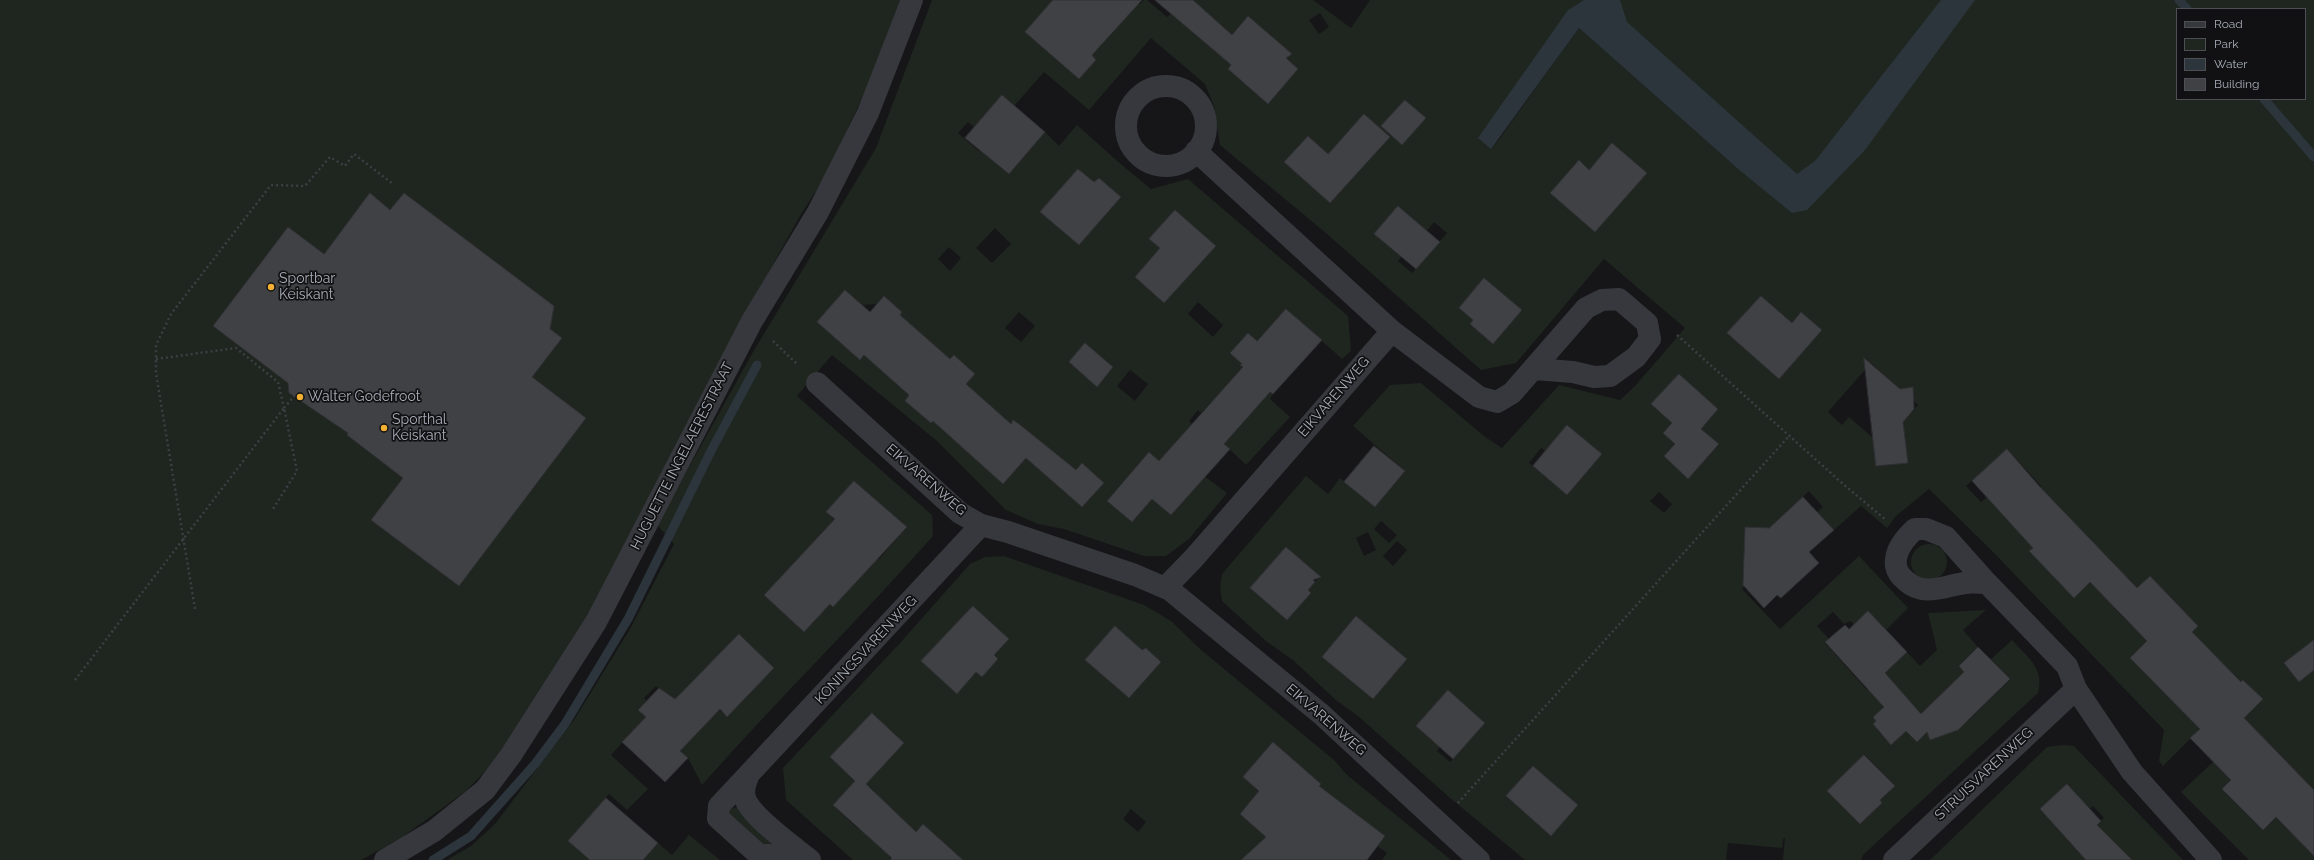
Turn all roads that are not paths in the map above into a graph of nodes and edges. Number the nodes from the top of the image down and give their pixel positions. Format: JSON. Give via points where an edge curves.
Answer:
{"nodes":[{"id":1,"x":912,"y":0,"type":"edge"},
{"id":2,"x":1196,"y":151,"type":"dead end"},
{"id":3,"x":1392,"y":330,"type":"junction"},
{"id":4,"x":1534,"y":369,"type":"junction"},
{"id":5,"x":817,"y":383,"type":"road end"},
{"id":6,"x":981,"y":525,"type":"junction"},
{"id":7,"x":1987,"y":583,"type":"junction"},
{"id":8,"x":1165,"y":588,"type":"junction"},
{"id":9,"x":2076,"y":688,"type":"junction"},
{"id":10,"x":749,"y":774,"type":"junction"},
{"id":11,"x":802,"y":854,"type":"edge"},
{"id":12,"x":385,"y":860,"type":"edge"},
{"id":13,"x":1479,"y":860,"type":"edge"},
{"id":14,"x":1894,"y":860,"type":"edge"},
{"id":15,"x":2211,"y":860,"type":"edge"}],
"edges":[{"from":1,"to":12,"type":"street","name":"HUGUETTE INGELAERESTRAAT","via":[[868,113],[818,212],[752,321],[596,622],[512,755],[485,790],[434,831]]},
{"from":2,"to":3,"type":"street"},
{"from":3,"to":4,"type":"street","via":[[1479,398],[1497,402],[1512,393]]},
{"from":3,"to":8,"type":"street","name":"EIKVARENWEG"},
{"from":4,"to":4,"type":"street","via":[[1573,372],[1594,377],[1610,376],[1636,357],[1650,339],[1647,323],[1619,299],[1602,300],[1586,308]]},
{"from":5,"to":6,"type":"street","name":"EIKVARENWEG","via":[[960,513]]},
{"from":6,"to":8,"type":"street","name":"EIKVARENWEG","via":[[1008,532]]},
{"from":6,"to":10,"type":"street","name":"KONINGSVARENWEG"},
{"from":7,"to":7,"type":"street","via":[[1938,532],[1915,529],[1906,537],[1895,558],[1900,577],[1924,590],[1939,590],[1966,582]]},
{"from":7,"to":9,"type":"street","via":[[2067,666]]},
{"from":8,"to":13,"type":"street","name":"EIKVARENWEG","via":[[1198,612],[1315,709]]},
{"from":9,"to":14,"type":"street","name":"STRUISVARENWEG"},
{"from":9,"to":15,"type":"street","via":[[2132,772]]},
{"from":10,"to":11,"type":"street","name":"KONINGSVARENWEG","via":[[744,789],[750,810]]},
{"from":10,"to":11,"type":"street","name":"KONINGSVARENWEG","via":[[719,806],[718,818],[758,855]]}]}
